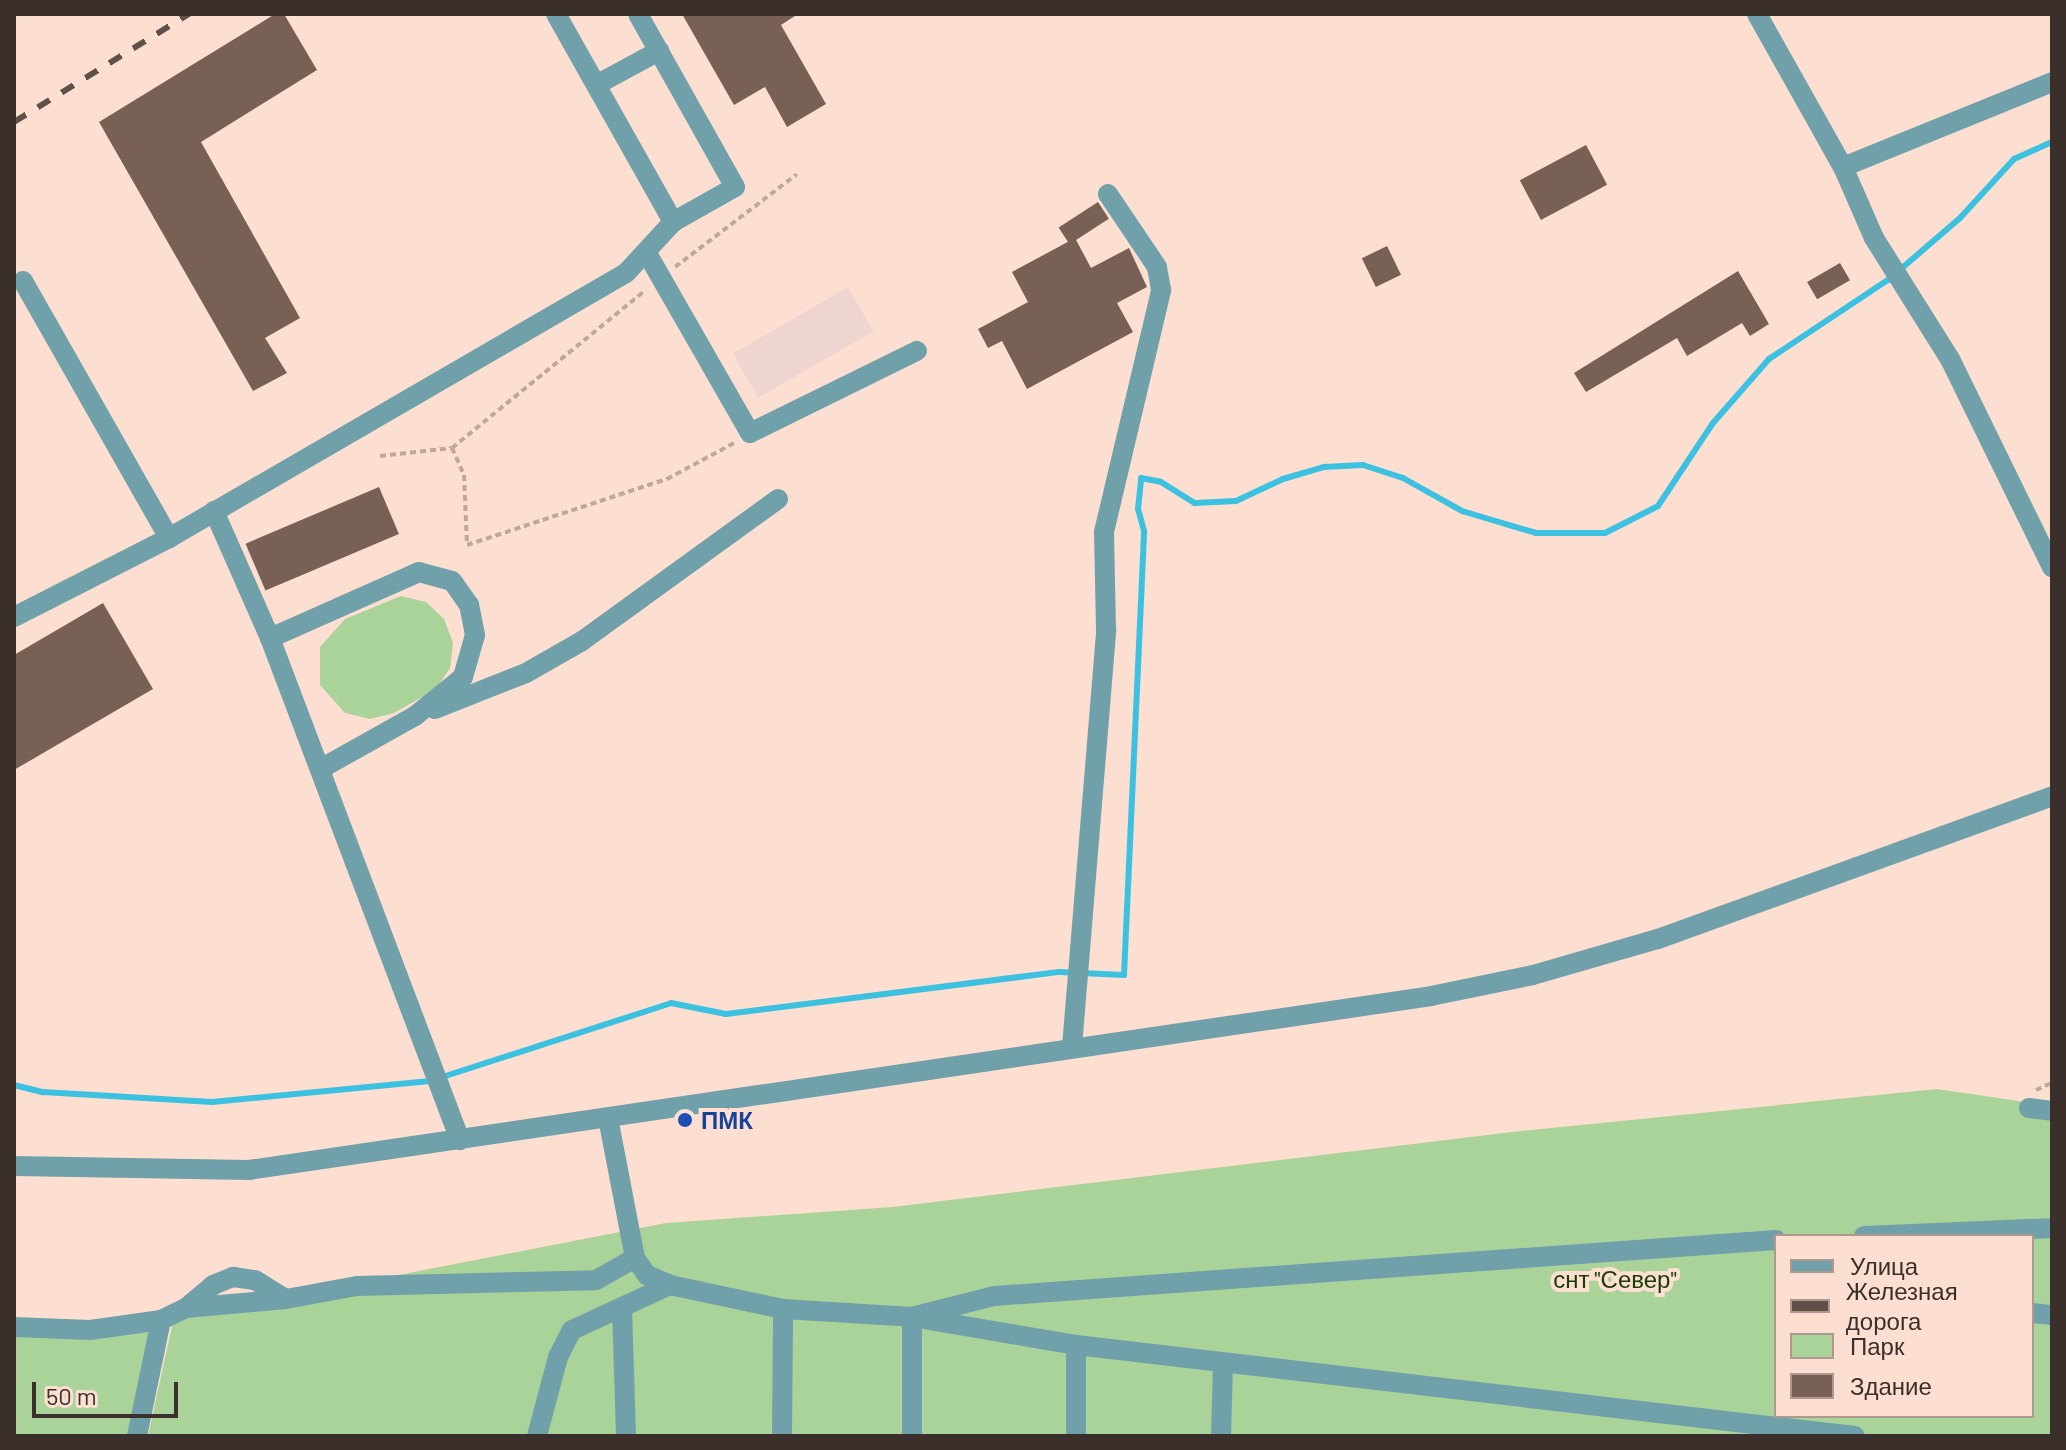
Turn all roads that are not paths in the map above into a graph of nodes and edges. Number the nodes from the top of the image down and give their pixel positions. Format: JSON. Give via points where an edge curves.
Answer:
{"nodes":[{"id":1,"x":556,"y":14,"type":"edge"},
{"id":2,"x":638,"y":14,"type":"edge"},
{"id":3,"x":1757,"y":14,"type":"edge"},
{"id":4,"x":659,"y":51,"type":"junction"},
{"id":5,"x":2052,"y":82,"type":"edge"},
{"id":6,"x":596,"y":85,"type":"junction"},
{"id":7,"x":1843,"y":167,"type":"junction"},
{"id":8,"x":1108,"y":194,"type":"dead end"},
{"id":9,"x":673,"y":222,"type":"junction"},
{"id":10,"x":648,"y":255,"type":"junction"},
{"id":11,"x":23,"y":281,"type":"dead end"},
{"id":12,"x":917,"y":351,"type":"dead end"},
{"id":13,"x":778,"y":499,"type":"dead end"},
{"id":14,"x":214,"y":511,"type":"junction"},
{"id":15,"x":169,"y":538,"type":"junction"},
{"id":16,"x":2052,"y":567,"type":"edge"},
{"id":17,"x":14,"y":617,"type":"edge"},
{"id":18,"x":270,"y":638,"type":"junction"},
{"id":19,"x":415,"y":716,"type":"junction"},
{"id":20,"x":322,"y":768,"type":"junction"},
{"id":21,"x":2052,"y":796,"type":"edge"},
{"id":22,"x":1072,"y":1047,"type":"junction"},
{"id":23,"x":2029,"y":1108,"type":"dead end"},
{"id":24,"x":2052,"y":1111,"type":"edge"},
{"id":25,"x":608,"y":1118,"type":"junction"},
{"id":26,"x":460,"y":1140,"type":"junction"},
{"id":27,"x":14,"y":1166,"type":"edge"},
{"id":28,"x":2052,"y":1228,"type":"edge"},
{"id":29,"x":1911,"y":1234,"type":"edge"},
{"id":30,"x":1774,"y":1240,"type":"edge"},
{"id":31,"x":635,"y":1258,"type":"junction"},
{"id":32,"x":670,"y":1285,"type":"junction"},
{"id":33,"x":622,"y":1308,"type":"junction"},
{"id":34,"x":783,"y":1309,"type":"junction"},
{"id":35,"x":912,"y":1317,"type":"junction"},
{"id":36,"x":161,"y":1320,"type":"junction"},
{"id":37,"x":14,"y":1327,"type":"edge"},
{"id":38,"x":1076,"y":1345,"type":"junction"},
{"id":39,"x":1223,"y":1363,"type":"junction"},
{"id":40,"x":137,"y":1436,"type":"edge"},
{"id":41,"x":537,"y":1436,"type":"edge"},
{"id":42,"x":626,"y":1436,"type":"edge"},
{"id":43,"x":782,"y":1436,"type":"edge"},
{"id":44,"x":912,"y":1436,"type":"edge"},
{"id":45,"x":1076,"y":1436,"type":"edge"},
{"id":46,"x":1221,"y":1436,"type":"edge"},
{"id":47,"x":1855,"y":1436,"type":"edge"}],
"edges":[{"from":1,"to":6,"type":"street"},
{"from":2,"to":4,"type":"street"},
{"from":3,"to":7,"type":"street"},
{"from":4,"to":6,"type":"street"},
{"from":4,"to":9,"type":"street","via":[[735,187]]},
{"from":5,"to":7,"type":"street"},
{"from":6,"to":9,"type":"street"},
{"from":7,"to":16,"type":"street","via":[[1874,238],[1950,359]]},
{"from":8,"to":22,"type":"street","via":[[1157,267],[1161,290],[1104,532],[1106,629]]},
{"from":9,"to":10,"type":"street"},
{"from":10,"to":12,"type":"street","via":[[750,433]]},
{"from":10,"to":14,"type":"street","via":[[626,273]]},
{"from":11,"to":15,"type":"street"},
{"from":13,"to":19,"type":"street","via":[[582,641],[526,673]]},
{"from":14,"to":15,"type":"street"},
{"from":14,"to":18,"type":"street"},
{"from":15,"to":17,"type":"street"},
{"from":18,"to":19,"type":"street","via":[[419,572],[452,581],[469,605],[475,635],[463,677]]},
{"from":18,"to":20,"type":"street"},
{"from":19,"to":20,"type":"street"},
{"from":20,"to":26,"type":"street"},
{"from":21,"to":22,"type":"street","via":[[1658,939],[1533,975],[1431,996]]},
{"from":22,"to":25,"type":"street"},
{"from":23,"to":24,"type":"street"},
{"from":25,"to":26,"type":"street"},
{"from":25,"to":31,"type":"street"},
{"from":26,"to":27,"type":"street","via":[[249,1170]]},
{"from":28,"to":29,"type":"street"},
{"from":30,"to":35,"type":"street","via":[[994,1296]]},
{"from":31,"to":32,"type":"street","via":[[647,1275]]},
{"from":31,"to":36,"type":"street","via":[[596,1280],[395,1283],[186,1308]]},
{"from":32,"to":33,"type":"street"},
{"from":32,"to":34,"type":"street"},
{"from":33,"to":41,"type":"street","via":[[572,1330],[565,1339]]},
{"from":33,"to":42,"type":"street"},
{"from":34,"to":35,"type":"street"},
{"from":34,"to":43,"type":"street"},
{"from":35,"to":38,"type":"street"},
{"from":35,"to":44,"type":"street"},
{"from":36,"to":37,"type":"street","via":[[90,1330]]},
{"from":36,"to":40,"type":"street"},
{"from":38,"to":39,"type":"street"},
{"from":38,"to":45,"type":"street"},
{"from":39,"to":46,"type":"street"},
{"from":39,"to":47,"type":"street"}]}
